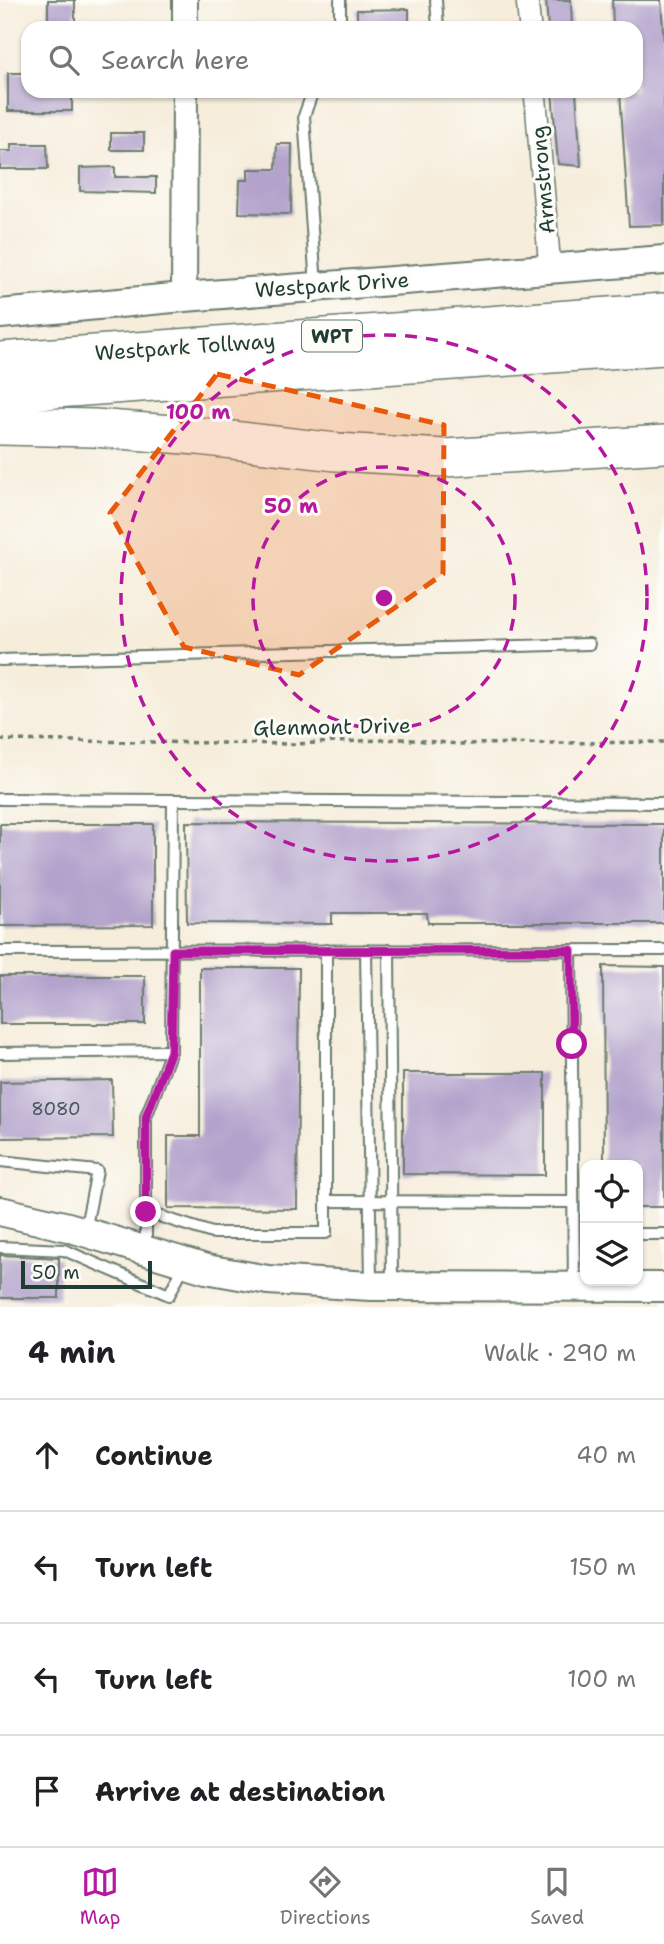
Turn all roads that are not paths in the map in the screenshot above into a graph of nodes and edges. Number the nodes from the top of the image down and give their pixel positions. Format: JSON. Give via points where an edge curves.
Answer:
{"nodes":[{"id":1,"x":185,"y":0,"type":"edge"},
{"id":2,"x":340,"y":0,"type":"edge"},
{"id":3,"x":436,"y":0,"type":"edge"},
{"id":4,"x":527,"y":0,"type":"edge"},
{"id":5,"x":185,"y":21,"type":"edge"},
{"id":6,"x":340,"y":21,"type":"edge"},
{"id":7,"x":438,"y":21,"type":"edge"},
{"id":8,"x":529,"y":21,"type":"edge"},
{"id":9,"x":185,"y":98,"type":"edge"},
{"id":10,"x":310,"y":98,"type":"edge"},
{"id":11,"x":536,"y":98,"type":"edge"},
{"id":12,"x":664,"y":260,"type":"edge"},
{"id":13,"x":550,"y":268,"type":"junction"},
{"id":14,"x":316,"y":287,"type":"junction"},
{"id":15,"x":184,"y":297,"type":"junction"},
{"id":16,"x":664,"y":312,"type":"edge"},
{"id":17,"x":0,"y":314,"type":"edge"},
{"id":18,"x":664,"y":346,"type":"edge"},
{"id":19,"x":0,"y":361,"type":"edge"},
{"id":20,"x":0,"y":393,"type":"edge"},
{"id":21,"x":0,"y":426,"type":"edge"},
{"id":22,"x":664,"y":444,"type":"edge"},
{"id":23,"x":589,"y":645,"type":"dead end"},
{"id":24,"x":0,"y":660,"type":"edge"},
{"id":25,"x":0,"y":799,"type":"edge"},
{"id":26,"x":173,"y":800,"type":"junction"},
{"id":27,"x":664,"y":803,"type":"edge"},
{"id":28,"x":326,"y":950,"type":"junction"},
{"id":29,"x":366,"y":950,"type":"junction"},
{"id":30,"x":389,"y":950,"type":"junction"},
{"id":31,"x":571,"y":950,"type":"junction"},
{"id":32,"x":664,"y":950,"type":"edge"},
{"id":33,"x":0,"y":951,"type":"edge"},
{"id":34,"x":173,"y":951,"type":"junction"},
{"id":35,"x":171,"y":1051,"type":"junction"},
{"id":36,"x":0,"y":1053,"type":"edge"},
{"id":37,"x":0,"y":1161,"type":"edge"},
{"id":38,"x":327,"y":1201,"type":"junction"},
{"id":39,"x":370,"y":1202,"type":"junction"},
{"id":40,"x":392,"y":1202,"type":"junction"},
{"id":41,"x":573,"y":1202,"type":"junction"},
{"id":42,"x":0,"y":1212,"type":"edge"},
{"id":43,"x":146,"y":1212,"type":"junction"},
{"id":44,"x":36,"y":1234,"type":"junction"},
{"id":45,"x":579,"y":1234,"type":"edge"},
{"id":46,"x":643,"y":1234,"type":"edge"},
{"id":47,"x":664,"y":1234,"type":"edge"},
{"id":48,"x":89,"y":1243,"type":"junction"},
{"id":49,"x":0,"y":1247,"type":"edge"},
{"id":50,"x":146,"y":1252,"type":"junction"},
{"id":51,"x":185,"y":1263,"type":"junction"},
{"id":52,"x":381,"y":1286,"type":"junction"},
{"id":53,"x":574,"y":1287,"type":"junction"},
{"id":54,"x":664,"y":1287,"type":"edge"}],
"edges":[{"from":1,"to":5,"type":"street"},
{"from":2,"to":6,"type":"lane"},
{"from":3,"to":7,"type":"lane"},
{"from":4,"to":8,"type":"street"},
{"from":9,"to":15,"type":"street"},
{"from":10,"to":14,"type":"lane","via":[[304,116]]},
{"from":11,"to":13,"type":"street","name":"Armstrong"},
{"from":12,"to":13,"type":"main road","name":"Westpark Drive"},
{"from":13,"to":14,"type":"main road","name":"Westpark Drive"},
{"from":14,"to":15,"type":"main road","name":"Westpark Drive"},
{"from":15,"to":17,"type":"main road","name":"Westpark Drive"},
{"from":16,"to":19,"type":"highway","name":"Westpark Tollway","number":"WPT"},
{"from":18,"to":20,"type":"highway","name":"Westpark Tollway","number":"WPT"},
{"from":21,"to":22,"type":"highway","via":[[94,428],[336,452],[445,457]]},
{"from":23,"to":24,"type":"lane"},
{"from":25,"to":26,"type":"lane"},
{"from":26,"to":27,"type":"lane"},
{"from":26,"to":34,"type":"lane"},
{"from":28,"to":29,"type":"lane"},
{"from":28,"to":34,"type":"lane"},
{"from":28,"to":38,"type":"lane"},
{"from":29,"to":30,"type":"lane"},
{"from":29,"to":39,"type":"lane"},
{"from":30,"to":31,"type":"lane"},
{"from":30,"to":40,"type":"lane"},
{"from":31,"to":32,"type":"lane"},
{"from":31,"to":41,"type":"lane"},
{"from":33,"to":34,"type":"lane"},
{"from":34,"to":35,"type":"lane"},
{"from":35,"to":36,"type":"lane"},
{"from":35,"to":43,"type":"lane","via":[[146,1117]]},
{"from":37,"to":48,"type":"lane","via":[[97,1171]]},
{"from":38,"to":39,"type":"lane"},
{"from":38,"to":43,"type":"lane","via":[[326,1233],[212,1233]]},
{"from":39,"to":40,"type":"lane"},
{"from":39,"to":52,"type":"lane"},
{"from":40,"to":41,"type":"lane"},
{"from":40,"to":52,"type":"lane"},
{"from":41,"to":45,"type":"lane"},
{"from":42,"to":44,"type":"main road"},
{"from":43,"to":50,"type":"lane"},
{"from":44,"to":48,"type":"main road"},
{"from":44,"to":49,"type":"lane"},
{"from":45,"to":53,"type":"lane"},
{"from":46,"to":47,"type":"lane"},
{"from":48,"to":50,"type":"main road"},
{"from":48,"to":51,"type":"lane","via":[[169,1295]]},
{"from":50,"to":51,"type":"main road"},
{"from":51,"to":52,"type":"main road","via":[[268,1280]]},
{"from":52,"to":53,"type":"main road"},
{"from":53,"to":54,"type":"main road"}]}
